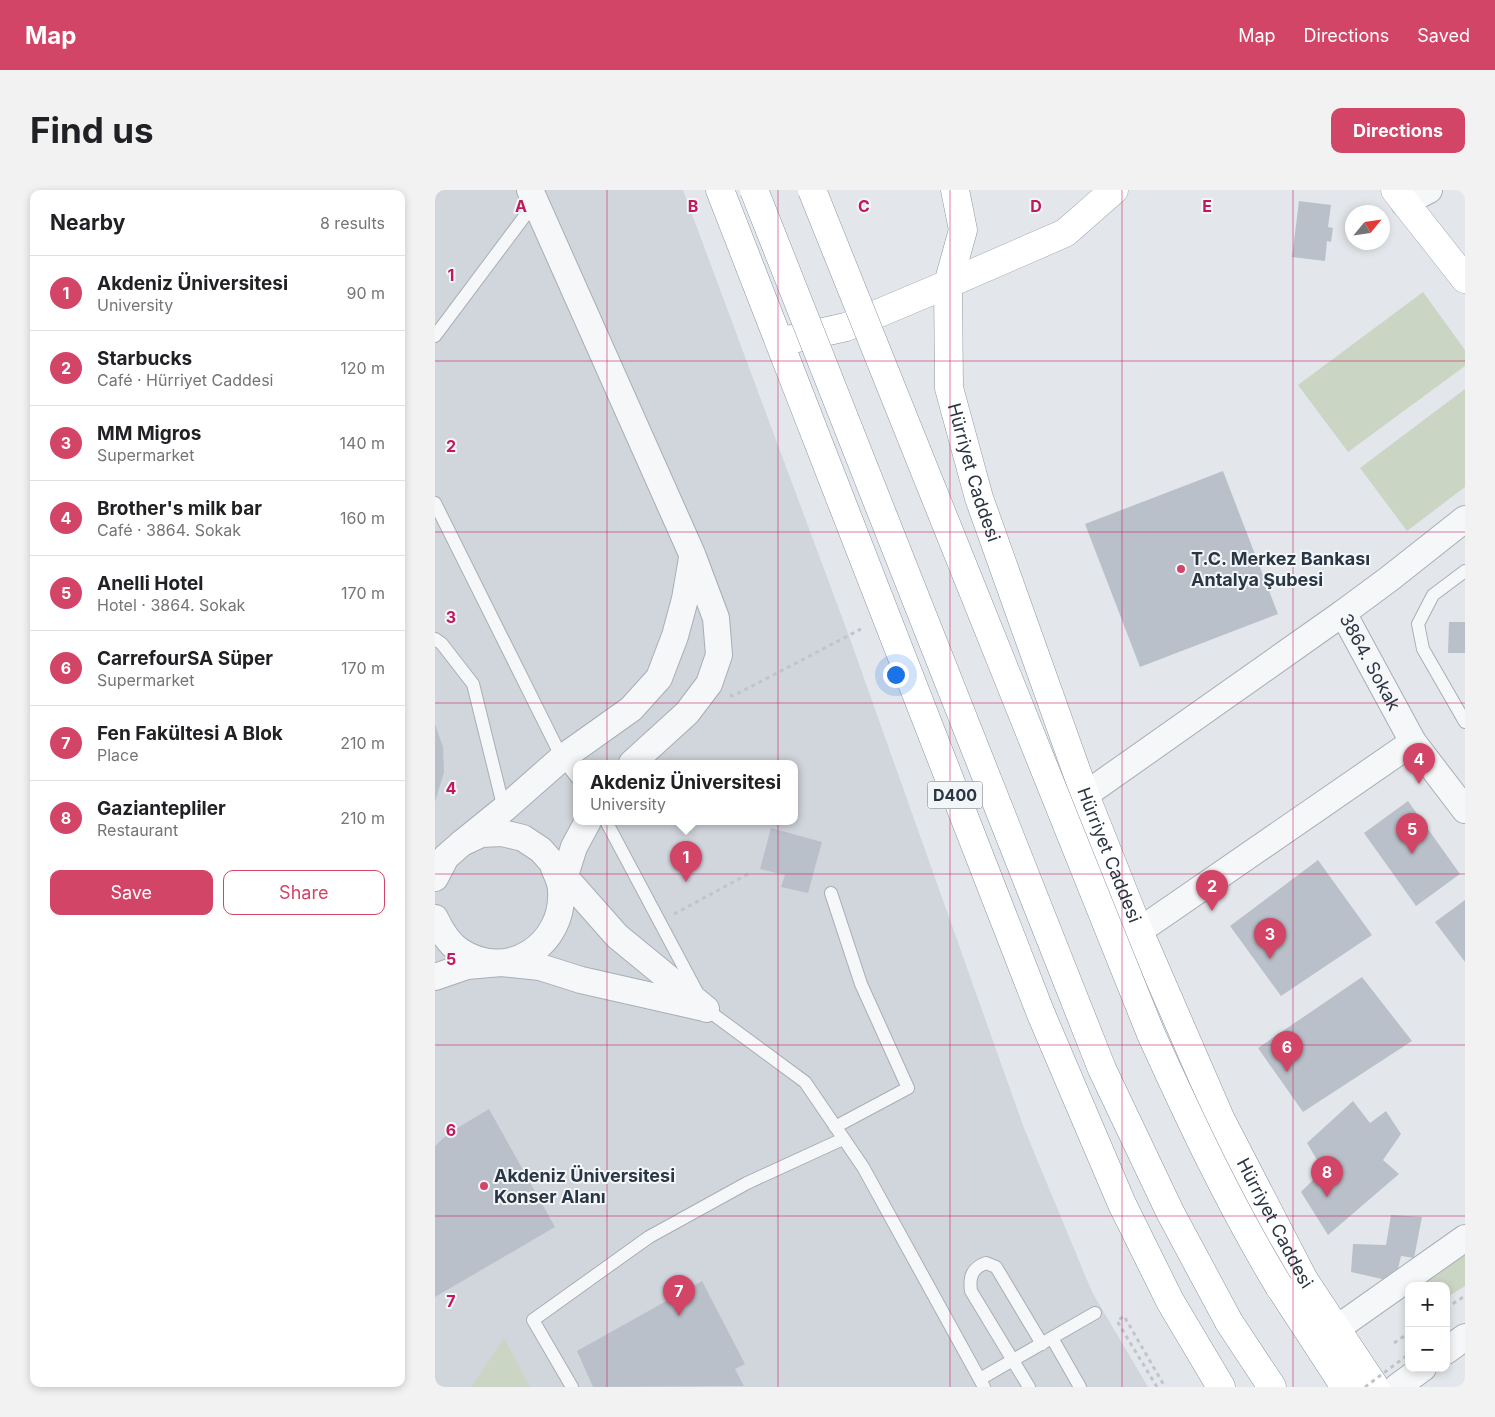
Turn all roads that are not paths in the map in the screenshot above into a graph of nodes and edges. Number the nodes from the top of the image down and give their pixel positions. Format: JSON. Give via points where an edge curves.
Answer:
{"nodes":[{"id":1,"x":720,"y":190,"type":"edge"},
{"id":2,"x":754,"y":190,"type":"edge"},
{"id":3,"x":812,"y":190,"type":"edge"},
{"id":4,"x":955,"y":190,"type":"edge"},
{"id":5,"x":1114,"y":190,"type":"edge"},
{"id":6,"x":1429,"y":190,"type":"edge"},
{"id":7,"x":536,"y":194,"type":"edge"},
{"id":8,"x":1399,"y":196,"type":"edge"},
{"id":9,"x":1465,"y":279,"type":"edge"},
{"id":10,"x":948,"y":284,"type":"junction"},
{"id":11,"x":435,"y":336,"type":"edge"},
{"id":12,"x":779,"y":342,"type":"junction"},
{"id":13,"x":435,"y":503,"type":"edge"},
{"id":14,"x":1465,"y":519,"type":"edge"},
{"id":15,"x":692,"y":554,"type":"junction"},
{"id":16,"x":1465,"y":571,"type":"edge"},
{"id":17,"x":1343,"y":612,"type":"junction"},
{"id":18,"x":435,"y":639,"type":"edge"},
{"id":19,"x":1465,"y":722,"type":"edge"},
{"id":20,"x":1413,"y":742,"type":"junction"},
{"id":21,"x":578,"y":760,"type":"edge"},
{"id":22,"x":635,"y":760,"type":"edge"},
{"id":23,"x":570,"y":768,"type":"edge"},
{"id":24,"x":1085,"y":795,"type":"junction"},
{"id":25,"x":504,"y":810,"type":"junction"},
{"id":26,"x":1465,"y":810,"type":"edge"},
{"id":27,"x":586,"y":825,"type":"edge"},
{"id":28,"x":607,"y":825,"type":"edge"},
{"id":29,"x":444,"y":861,"type":"edge"},
{"id":30,"x":560,"y":878,"type":"junction"},
{"id":31,"x":831,"y":893,"type":"dead end"},
{"id":32,"x":435,"y":918,"type":"edge"},
{"id":33,"x":1139,"y":931,"type":"junction"},
{"id":34,"x":501,"y":963,"type":"junction"},
{"id":35,"x":435,"y":977,"type":"edge"},
{"id":36,"x":706,"y":1009,"type":"junction"},
{"id":37,"x":835,"y":1127,"type":"junction"},
{"id":38,"x":843,"y":1139,"type":"junction"},
{"id":39,"x":1465,"y":1238,"type":"edge"},
{"id":40,"x":1095,"y":1313,"type":"dead end"},
{"id":41,"x":1336,"y":1329,"type":"junction"},
{"id":42,"x":1465,"y":1337,"type":"edge"},
{"id":43,"x":1047,"y":1341,"type":"junction"},
{"id":44,"x":1450,"y":1348,"type":"edge"},
{"id":45,"x":1013,"y":1360,"type":"junction"},
{"id":46,"x":1418,"y":1372,"type":"edge"},
{"id":47,"x":982,"y":1383,"type":"edge"},
{"id":48,"x":572,"y":1387,"type":"edge"},
{"id":49,"x":1029,"y":1387,"type":"edge"},
{"id":50,"x":1080,"y":1387,"type":"edge"},
{"id":51,"x":1221,"y":1387,"type":"edge"},
{"id":52,"x":1272,"y":1387,"type":"edge"},
{"id":53,"x":1345,"y":1387,"type":"edge"},
{"id":54,"x":1375,"y":1387,"type":"edge"},
{"id":55,"x":1397,"y":1387,"type":"edge"}],
"edges":[{"from":1,"to":12,"type":"main road","number":"D400"},
{"from":2,"to":52,"type":"main road","bridge":true,"via":[[1102,1069],[1184,1241],[1229,1322]]},
{"from":3,"to":53,"type":"main road","bridge":true,"via":[[1151,1034],[1241,1222]]},
{"from":4,"to":10,"type":"main road","name":"Hürriyet Caddesi","via":[[963,230]]},
{"from":5,"to":10,"type":"main road","via":[[1065,233]]},
{"from":6,"to":8,"type":"street"},
{"from":7,"to":11,"type":"lane"},
{"from":7,"to":15,"type":"street"},
{"from":8,"to":9,"type":"main road"},
{"from":10,"to":12,"type":"main road","via":[[846,327]]},
{"from":10,"to":24,"type":"main road","name":"Hürriyet Caddesi","via":[[949,388],[979,498]]},
{"from":12,"to":51,"type":"main road","number":"D400","via":[[1041,1014],[1122,1204],[1170,1301]]},
{"from":13,"to":23,"type":"lane"},
{"from":14,"to":17,"type":"street","name":"3864. Sokak"},
{"from":15,"to":21,"type":"street","via":[[685,599],[659,678]]},
{"from":15,"to":22,"type":"street","via":[[716,618],[719,656],[709,684],[687,713]]},
{"from":16,"to":19,"type":"lane","via":[[1433,595],[1418,624],[1423,648]]},
{"from":17,"to":20,"type":"street","name":"3864. Sokak"},
{"from":17,"to":24,"type":"street"},
{"from":18,"to":25,"type":"lane","via":[[473,684]]},
{"from":20,"to":26,"type":"street","name":"3864. Sokak"},
{"from":20,"to":33,"type":"street"},
{"from":23,"to":25,"type":"street"},
{"from":24,"to":33,"type":"main road","name":"Hürriyet Caddesi"},
{"from":25,"to":29,"type":"street"},
{"from":27,"to":30,"type":"street"},
{"from":28,"to":36,"type":"lane"},
{"from":29,"to":30,"type":"street","via":[[481,834],[502,833],[523,838],[541,850]]},
{"from":30,"to":34,"type":"street","via":[[561,909],[554,930],[540,947],[521,958]]},
{"from":30,"to":36,"type":"street","via":[[617,936]]},
{"from":31,"to":37,"type":"lane","via":[[861,984],[908,1088]]},
{"from":32,"to":34,"type":"street","via":[[444,936],[459,951],[479,960]]},
{"from":33,"to":41,"type":"main road","name":"Hürriyet Caddesi","via":[[1221,1120],[1304,1280]]},
{"from":34,"to":35,"type":"street","via":[[467,966]]},
{"from":34,"to":36,"type":"street","via":[[540,967],[581,980]]},
{"from":36,"to":37,"type":"lane","via":[[805,1082]]},
{"from":37,"to":38,"type":"lane"},
{"from":38,"to":47,"type":"lane","via":[[863,1167]]},
{"from":38,"to":48,"type":"lane","via":[[747,1182],[649,1237],[533,1320]]},
{"from":39,"to":41,"type":"street"},
{"from":40,"to":43,"type":"lane"},
{"from":41,"to":54,"type":"main road","name":"Hürriyet Caddesi"},
{"from":42,"to":44,"type":"street"},
{"from":43,"to":45,"type":"lane"},
{"from":43,"to":45,"type":"lane","via":[[996,1267],[986,1263],[977,1266],[970,1279],[971,1291]]},
{"from":43,"to":50,"type":"lane"},
{"from":45,"to":47,"type":"lane"},
{"from":45,"to":49,"type":"lane"},
{"from":46,"to":55,"type":"street"}]}
